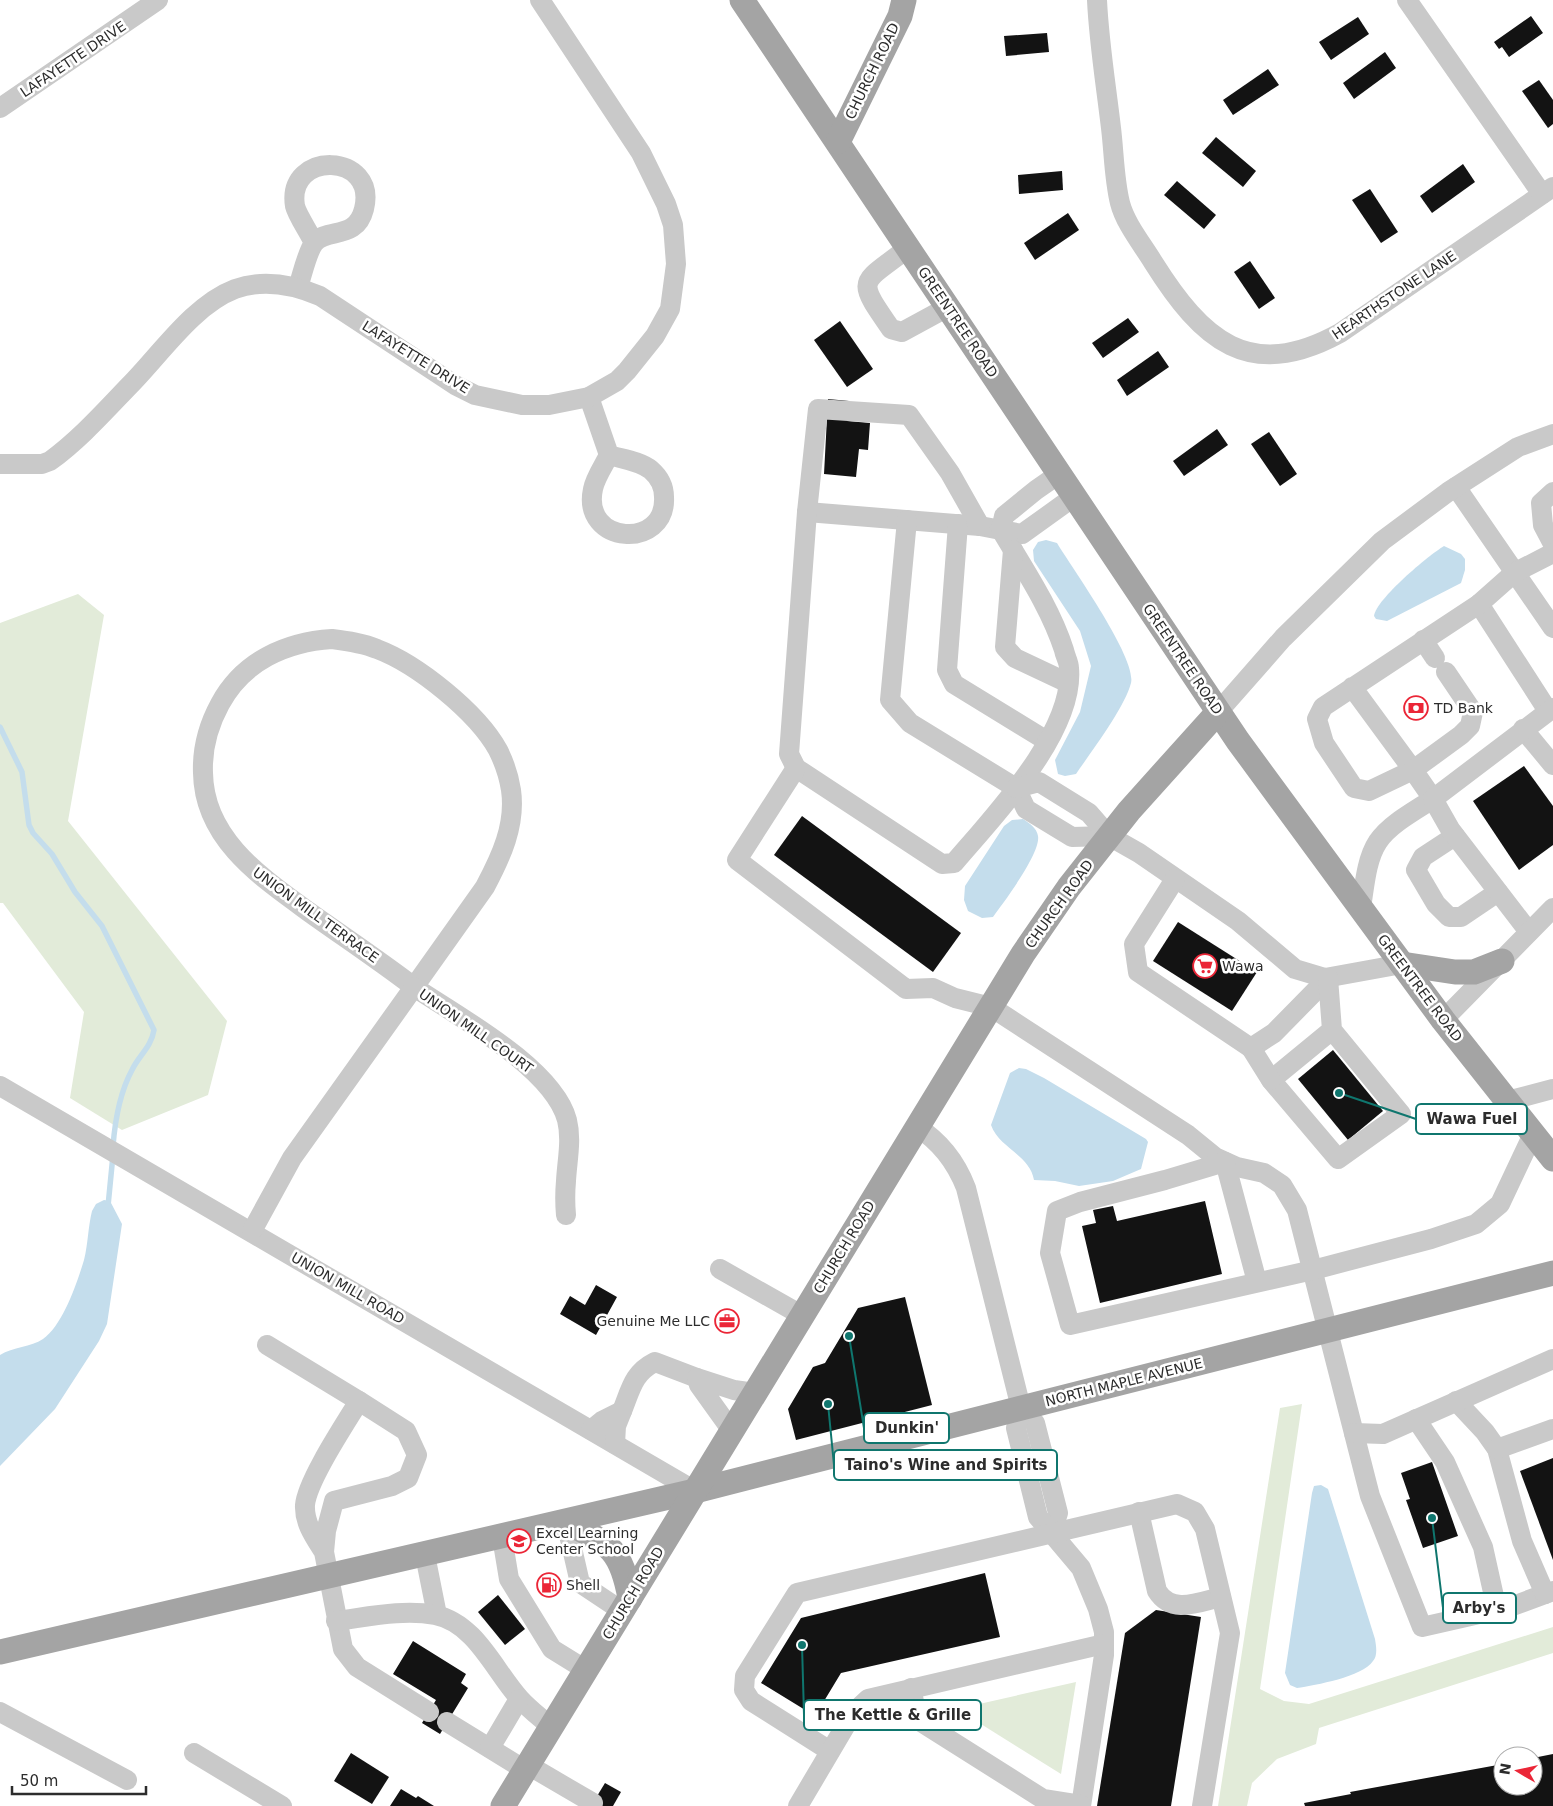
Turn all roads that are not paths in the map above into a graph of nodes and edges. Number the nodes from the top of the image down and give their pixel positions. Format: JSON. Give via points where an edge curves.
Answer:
{"nodes":[{"id":1,"x":540,"y":0,"type":"edge"},
{"id":2,"x":742,"y":0,"type":"edge"},
{"id":3,"x":904,"y":0,"type":"edge"},
{"id":4,"x":1097,"y":0,"type":"edge"},
{"id":5,"x":1407,"y":0,"type":"edge"},
{"id":6,"x":148,"y":3,"type":"edge"},
{"id":7,"x":0,"y":108,"type":"edge"},
{"id":8,"x":838,"y":142,"type":"junction"},
{"id":9,"x":1547,"y":190,"type":"edge"},
{"id":10,"x":314,"y":243,"type":"dead end"},
{"id":11,"x":908,"y":248,"type":"junction"},
{"id":12,"x":298,"y":287,"type":"junction"},
{"id":13,"x":948,"y":307,"type":"junction"},
{"id":14,"x":589,"y":397,"type":"junction"},
{"id":15,"x":1553,"y":434,"type":"edge"},
{"id":16,"x":608,"y":455,"type":"dead end"},
{"id":17,"x":0,"y":464,"type":"edge"},
{"id":18,"x":1060,"y":474,"type":"junction"},
{"id":19,"x":1456,"y":487,"type":"junction"},
{"id":20,"x":1553,"y":492,"type":"edge"},
{"id":21,"x":1075,"y":496,"type":"junction"},
{"id":22,"x":807,"y":512,"type":"junction"},
{"id":23,"x":907,"y":520,"type":"junction"},
{"id":24,"x":958,"y":524,"type":"junction"},
{"id":25,"x":980,"y":526,"type":"junction"},
{"id":26,"x":1001,"y":530,"type":"junction"},
{"id":27,"x":1553,"y":544,"type":"edge"},
{"id":28,"x":1013,"y":550,"type":"junction"},
{"id":29,"x":1553,"y":553,"type":"edge"},
{"id":30,"x":1514,"y":573,"type":"junction"},
{"id":31,"x":1479,"y":604,"type":"junction"},
{"id":32,"x":1553,"y":628,"type":"edge"},
{"id":33,"x":1423,"y":640,"type":"junction"},
{"id":34,"x":1068,"y":683,"type":"junction"},
{"id":35,"x":1352,"y":687,"type":"junction"},
{"id":36,"x":1551,"y":709,"type":"edge"},
{"id":37,"x":1218,"y":712,"type":"junction"},
{"id":38,"x":1523,"y":729,"type":"junction"},
{"id":39,"x":1047,"y":741,"type":"junction"},
{"id":40,"x":1553,"y":766,"type":"edge"},
{"id":41,"x":796,"y":768,"type":"junction"},
{"id":42,"x":1413,"y":770,"type":"junction"},
{"id":43,"x":1016,"y":788,"type":"junction"},
{"id":44,"x":1433,"y":799,"type":"junction"},
{"id":45,"x":1109,"y":836,"type":"junction"},
{"id":46,"x":1455,"y":836,"type":"junction"},
{"id":47,"x":1175,"y":879,"type":"junction"},
{"id":48,"x":1498,"y":892,"type":"junction"},
{"id":49,"x":1553,"y":908,"type":"edge"},
{"id":50,"x":1362,"y":909,"type":"junction"},
{"id":51,"x":1528,"y":932,"type":"junction"},
{"id":52,"x":1502,"y":961,"type":"junction"},
{"id":53,"x":1402,"y":964,"type":"junction"},
{"id":54,"x":1328,"y":978,"type":"junction"},
{"id":55,"x":414,"y":987,"type":"junction"},
{"id":56,"x":991,"y":1007,"type":"junction"},
{"id":57,"x":1443,"y":1020,"type":"junction"},
{"id":58,"x":1332,"y":1030,"type":"junction"},
{"id":59,"x":1251,"y":1048,"type":"junction"},
{"id":60,"x":1272,"y":1080,"type":"junction"},
{"id":61,"x":0,"y":1086,"type":"edge"},
{"id":62,"x":1553,"y":1090,"type":"edge"},
{"id":63,"x":1507,"y":1101,"type":"junction"},
{"id":64,"x":917,"y":1127,"type":"junction"},
{"id":65,"x":1546,"y":1145,"type":"edge"},
{"id":66,"x":1225,"y":1162,"type":"junction"},
{"id":67,"x":566,"y":1215,"type":"dead end"},
{"id":68,"x":252,"y":1231,"type":"junction"},
{"id":69,"x":720,"y":1269,"type":"dead end"},
{"id":70,"x":1313,"y":1270,"type":"junction"},
{"id":71,"x":1553,"y":1274,"type":"edge"},
{"id":72,"x":1257,"y":1282,"type":"junction"},
{"id":73,"x":802,"y":1316,"type":"junction"},
{"id":74,"x":1328,"y":1331,"type":"junction"},
{"id":75,"x":267,"y":1345,"type":"dead end"},
{"id":76,"x":1553,"y":1359,"type":"edge"},
{"id":77,"x":697,"y":1378,"type":"junction"},
{"id":78,"x":755,"y":1393,"type":"junction"},
{"id":79,"x":359,"y":1401,"type":"junction"},
{"id":80,"x":1456,"y":1401,"type":"junction"},
{"id":81,"x":1021,"y":1408,"type":"junction"},
{"id":82,"x":622,"y":1411,"type":"junction"},
{"id":83,"x":1416,"y":1419,"type":"junction"},
{"id":84,"x":1553,"y":1429,"type":"edge"},
{"id":85,"x":591,"y":1430,"type":"junction"},
{"id":86,"x":732,"y":1431,"type":"junction"},
{"id":87,"x":1354,"y":1433,"type":"junction"},
{"id":88,"x":615,"y":1444,"type":"junction"},
{"id":89,"x":1497,"y":1449,"type":"junction"},
{"id":90,"x":695,"y":1491,"type":"junction"},
{"id":91,"x":1139,"y":1512,"type":"junction"},
{"id":92,"x":566,"y":1522,"type":"junction"},
{"id":93,"x":1052,"y":1532,"type":"junction"},
{"id":94,"x":502,"y":1538,"type":"junction"},
{"id":95,"x":324,"y":1552,"type":"junction"},
{"id":96,"x":425,"y":1555,"type":"junction"},
{"id":97,"x":329,"y":1577,"type":"junction"},
{"id":98,"x":1549,"y":1592,"type":"edge"},
{"id":99,"x":1221,"y":1597,"type":"junction"},
{"id":100,"x":626,"y":1604,"type":"junction"},
{"id":101,"x":1497,"y":1610,"type":"junction"},
{"id":102,"x":437,"y":1615,"type":"junction"},
{"id":103,"x":336,"y":1621,"type":"junction"},
{"id":104,"x":1104,"y":1644,"type":"junction"},
{"id":105,"x":0,"y":1652,"type":"edge"},
{"id":106,"x":586,"y":1670,"type":"junction"},
{"id":107,"x":911,"y":1688,"type":"junction"},
{"id":108,"x":520,"y":1699,"type":"junction"},
{"id":109,"x":0,"y":1712,"type":"edge"},
{"id":110,"x":429,"y":1712,"type":"dead end"},
{"id":111,"x":450,"y":1724,"type":"dead end"},
{"id":112,"x":551,"y":1728,"type":"junction"},
{"id":113,"x":490,"y":1748,"type":"junction"},
{"id":114,"x":830,"y":1751,"type":"junction"},
{"id":115,"x":194,"y":1753,"type":"dead end"},
{"id":116,"x":527,"y":1767,"type":"junction"},
{"id":117,"x":127,"y":1780,"type":"dead end"},
{"id":118,"x":593,"y":1803,"type":"dead end"},
{"id":119,"x":282,"y":1806,"type":"edge"},
{"id":120,"x":503,"y":1806,"type":"edge"},
{"id":121,"x":798,"y":1806,"type":"edge"},
{"id":122,"x":1081,"y":1806,"type":"edge"},
{"id":123,"x":1202,"y":1806,"type":"edge"}],
"edges":[{"from":1,"to":14,"type":"street","name":"LAFAYETTE DRIVE","via":[[641,153],[673,225],[676,264],[666,320],[617,381]]},
{"from":2,"to":8,"type":"main road","name":"GREENTREE ROAD"},
{"from":3,"to":8,"type":"main road","name":"CHURCH ROAD","via":[[900,16]]},
{"from":4,"to":9,"type":"street","name":"HEARTHSTONE LANE","via":[[1120,204],[1158,271],[1188,310],[1210,335],[1242,351],[1286,354],[1322,343]]},
{"from":5,"to":9,"type":"street","name":"HEARTHSTONE LANE"},
{"from":6,"to":7,"type":"street","name":"LAFAYETTE DRIVE"},
{"from":8,"to":11,"type":"main road","name":"GREENTREE ROAD"},
{"from":10,"to":12,"type":"street"},
{"from":11,"to":13,"type":"main road","name":"GREENTREE ROAD"},
{"from":11,"to":13,"type":"street","via":[[869,277],[866,288],[872,302],[891,330],[902,332]]},
{"from":12,"to":14,"type":"street","name":"LAFAYETTE DRIVE","via":[[320,296],[450,382],[475,395],[538,406]]},
{"from":12,"to":17,"type":"street","name":"LAFAYETTE DRIVE","via":[[253,285],[235,289],[215,300],[189,322],[97,421],[59,455],[42,464]]},
{"from":13,"to":18,"type":"main road","name":"GREENTREE ROAD"},
{"from":14,"to":16,"type":"street"},
{"from":15,"to":19,"type":"street","via":[[1518,447]]},
{"from":18,"to":21,"type":"main road","name":"GREENTREE ROAD"},
{"from":18,"to":26,"type":"street","via":[[1004,516]]},
{"from":19,"to":30,"type":"street"},
{"from":19,"to":37,"type":"street","via":[[1382,541],[1283,638]]},
{"from":20,"to":27,"type":"street","via":[[1541,503],[1543,525]]},
{"from":21,"to":26,"type":"street","via":[[1022,534]]},
{"from":21,"to":37,"type":"main road","name":"GREENTREE ROAD"},
{"from":22,"to":23,"type":"street"},
{"from":22,"to":25,"type":"street","via":[[818,409],[909,415],[950,473]]},
{"from":22,"to":41,"type":"street","via":[[789,754]]},
{"from":23,"to":24,"type":"street"},
{"from":23,"to":43,"type":"street","via":[[890,700],[910,723]]},
{"from":24,"to":25,"type":"street"},
{"from":24,"to":39,"type":"street","via":[[947,670],[954,684]]},
{"from":25,"to":26,"type":"street"},
{"from":26,"to":28,"type":"street"},
{"from":28,"to":34,"type":"street","via":[[1056,625],[1069,668]]},
{"from":28,"to":34,"type":"street","via":[[1005,647],[1015,658]]},
{"from":29,"to":30,"type":"street"},
{"from":30,"to":31,"type":"street"},
{"from":30,"to":32,"type":"street"},
{"from":31,"to":33,"type":"street"},
{"from":31,"to":36,"type":"street"},
{"from":33,"to":35,"type":"street"},
{"from":33,"to":42,"type":"street","via":[[1474,712],[1470,726]]},
{"from":34,"to":39,"type":"street","via":[[1067,702]]},
{"from":35,"to":42,"type":"street"},
{"from":35,"to":42,"type":"street","via":[[1322,707],[1317,719],[1324,743],[1354,788],[1369,791]]},
{"from":36,"to":38,"type":"street"},
{"from":37,"to":45,"type":"main road","name":"CHURCH ROAD"},
{"from":37,"to":50,"type":"main road","name":"GREENTREE ROAD"},
{"from":38,"to":40,"type":"street"},
{"from":38,"to":44,"type":"street"},
{"from":39,"to":43,"type":"street"},
{"from":41,"to":43,"type":"street","via":[[942,864],[954,863]]},
{"from":41,"to":56,"type":"street","via":[[737,860],[906,989],[933,988],[955,998]]},
{"from":42,"to":44,"type":"street"},
{"from":43,"to":45,"type":"street","via":[[1039,782],[1089,813]]},
{"from":43,"to":45,"type":"street","via":[[1026,810],[1072,837]]},
{"from":44,"to":46,"type":"street"},
{"from":44,"to":50,"type":"street","via":[[1382,834],[1372,849]]},
{"from":45,"to":47,"type":"street"},
{"from":45,"to":56,"type":"main road","name":"CHURCH ROAD","via":[[1064,895]]},
{"from":46,"to":48,"type":"street"},
{"from":46,"to":48,"type":"street","via":[[1423,857],[1416,870],[1436,904],[1449,917],[1461,917]]},
{"from":47,"to":54,"type":"street","via":[[1238,921],[1295,969]]},
{"from":47,"to":59,"type":"street","via":[[1134,944],[1138,972]]},
{"from":48,"to":51,"type":"street"},
{"from":49,"to":51,"type":"street"},
{"from":50,"to":53,"type":"main road","name":"GREENTREE ROAD"},
{"from":51,"to":52,"type":"street"},
{"from":52,"to":53,"type":"main road","via":[[1474,972]]},
{"from":52,"to":57,"type":"street"},
{"from":53,"to":54,"type":"street"},
{"from":53,"to":57,"type":"main road","name":"GREENTREE ROAD"},
{"from":54,"to":58,"type":"street"},
{"from":54,"to":59,"type":"street","via":[[1274,1032]]},
{"from":55,"to":55,"type":"street","name":"UNION MILL TERRACE","via":[[260,875],[228,844],[208,807],[202,765],[210,722],[233,684],[266,656],[286,646],[332,639],[355,642],[399,659],[471,717],[498,750],[506,770],[512,811],[503,850],[485,887]]},
{"from":55,"to":67,"type":"street","name":"UNION MILL COURT","via":[[514,1054],[546,1083],[560,1101],[567,1121],[569,1142]]},
{"from":55,"to":68,"type":"street","name":"UNION MILL TERRACE","via":[[292,1158]]},
{"from":56,"to":64,"type":"main road","name":"CHURCH ROAD"},
{"from":56,"to":66,"type":"street"},
{"from":57,"to":63,"type":"main road","name":"GREENTREE ROAD"},
{"from":58,"to":60,"type":"street"},
{"from":58,"to":60,"type":"street","via":[[1401,1114],[1338,1159]]},
{"from":59,"to":60,"type":"street"},
{"from":61,"to":68,"type":"street","name":"UNION MILL ROAD"},
{"from":62,"to":63,"type":"street"},
{"from":63,"to":65,"type":"main road","name":"GREENTREE ROAD"},
{"from":64,"to":73,"type":"main road","name":"CHURCH ROAD"},
{"from":64,"to":81,"type":"street","via":[[950,1156],[966,1188]]},
{"from":65,"to":70,"type":"street","via":[[1500,1204],[1476,1224]]},
{"from":66,"to":70,"type":"street","via":[[1264,1173],[1282,1185],[1297,1210]]},
{"from":66,"to":72,"type":"street"},
{"from":66,"to":72,"type":"street","via":[[1057,1211],[1050,1253],[1070,1325]]},
{"from":68,"to":85,"type":"street","name":"UNION MILL ROAD"},
{"from":69,"to":73,"type":"street"},
{"from":70,"to":72,"type":"street"},
{"from":70,"to":74,"type":"street"},
{"from":71,"to":74,"type":"main road","name":"NORTH MAPLE AVENUE"},
{"from":73,"to":78,"type":"main road","name":"CHURCH ROAD"},
{"from":74,"to":81,"type":"main road","name":"NORTH MAPLE AVENUE"},
{"from":74,"to":87,"type":"street"},
{"from":75,"to":79,"type":"street"},
{"from":76,"to":80,"type":"street"},
{"from":77,"to":78,"type":"street"},
{"from":77,"to":82,"type":"street","via":[[655,1362],[636,1376]]},
{"from":77,"to":86,"type":"street"},
{"from":78,"to":86,"type":"main road","name":"CHURCH ROAD"},
{"from":79,"to":95,"type":"street","via":[[315,1477],[305,1506],[310,1529]]},
{"from":79,"to":95,"type":"street","via":[[406,1432],[417,1455],[408,1478],[392,1486],[334,1501]]},
{"from":80,"to":83,"type":"street"},
{"from":80,"to":89,"type":"street"},
{"from":81,"to":90,"type":"main road","name":"NORTH MAPLE AVENUE"},
{"from":81,"to":93,"type":"street","via":[[1016,1428],[1038,1517]]},
{"from":82,"to":85,"type":"street"},
{"from":82,"to":88,"type":"street","via":[[616,1426]]},
{"from":83,"to":87,"type":"street","via":[[1383,1434]]},
{"from":83,"to":101,"type":"street","via":[[1445,1462],[1483,1547]]},
{"from":84,"to":89,"type":"street"},
{"from":85,"to":88,"type":"street","name":"UNION MILL ROAD"},
{"from":86,"to":90,"type":"main road","name":"CHURCH ROAD"},
{"from":87,"to":101,"type":"street","via":[[1370,1496],[1422,1627]]},
{"from":88,"to":90,"type":"street","name":"UNION MILL ROAD"},
{"from":89,"to":98,"type":"street","via":[[1522,1542]]},
{"from":90,"to":92,"type":"main road","name":"NORTH MAPLE AVENUE"},
{"from":90,"to":100,"type":"main road","name":"CHURCH ROAD"},
{"from":91,"to":93,"type":"street"},
{"from":91,"to":99,"type":"street","via":[[1177,1504],[1195,1512],[1205,1528]]},
{"from":91,"to":99,"type":"street","via":[[1161,1598],[1182,1606]]},
{"from":92,"to":94,"type":"main road","name":"NORTH MAPLE AVENUE"},
{"from":92,"to":100,"type":"main road","via":[[606,1544],[620,1559],[626,1574]]},
{"from":92,"to":100,"type":"street","via":[[580,1583]]},
{"from":93,"to":104,"type":"street","via":[[1081,1568],[1098,1610]]},
{"from":93,"to":114,"type":"street","via":[[797,1592],[745,1676],[744,1690],[751,1702]]},
{"from":94,"to":96,"type":"main road","name":"NORTH MAPLE AVENUE"},
{"from":94,"to":106,"type":"street","via":[[509,1578],[552,1649]]},
{"from":95,"to":97,"type":"street"},
{"from":96,"to":97,"type":"main road","name":"NORTH MAPLE AVENUE"},
{"from":96,"to":102,"type":"street"},
{"from":97,"to":103,"type":"street"},
{"from":97,"to":105,"type":"main road","name":"NORTH MAPLE AVENUE"},
{"from":98,"to":101,"type":"street"},
{"from":99,"to":123,"type":"street","via":[[1230,1633]]},
{"from":100,"to":106,"type":"main road","name":"CHURCH ROAD"},
{"from":102,"to":103,"type":"street","via":[[386,1614]]},
{"from":102,"to":108,"type":"street","via":[[455,1623],[474,1640]]},
{"from":103,"to":110,"type":"street","via":[[343,1650],[357,1667]]},
{"from":104,"to":107,"type":"street"},
{"from":104,"to":122,"type":"street"},
{"from":106,"to":112,"type":"main road","name":"CHURCH ROAD"},
{"from":107,"to":114,"type":"street","via":[[875,1696],[861,1704]]},
{"from":107,"to":122,"type":"street","via":[[918,1720],[1043,1799]]},
{"from":108,"to":112,"type":"street"},
{"from":108,"to":113,"type":"street"},
{"from":109,"to":117,"type":"street"},
{"from":111,"to":113,"type":"street"},
{"from":112,"to":116,"type":"main road","name":"CHURCH ROAD"},
{"from":113,"to":116,"type":"street"},
{"from":114,"to":121,"type":"street"},
{"from":115,"to":119,"type":"street"},
{"from":116,"to":118,"type":"street"},
{"from":116,"to":120,"type":"main road","name":"CHURCH ROAD"}]}
